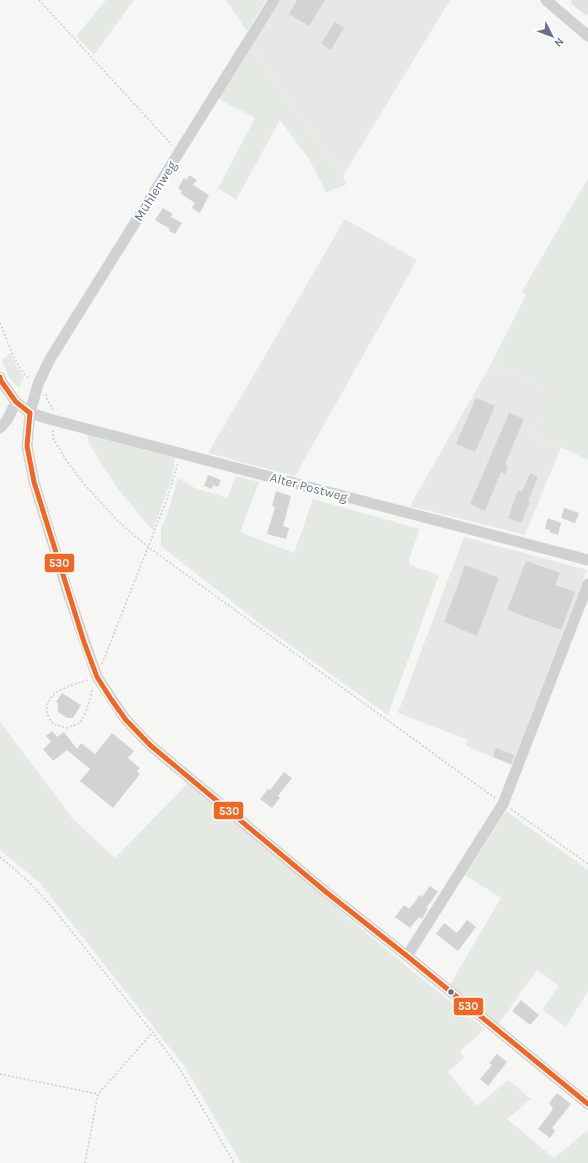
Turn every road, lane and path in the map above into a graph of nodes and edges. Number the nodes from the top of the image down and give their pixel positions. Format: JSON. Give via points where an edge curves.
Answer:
{"nodes":[{"id":1,"x":39,"y":0,"type":"edge"},
{"id":2,"x":274,"y":0,"type":"edge"},
{"id":3,"x":546,"y":0,"type":"edge"},
{"id":4,"x":578,"y":0,"type":"edge"},
{"id":5,"x":588,"y":8,"type":"edge"},
{"id":6,"x":588,"y":36,"type":"edge"},
{"id":7,"x":179,"y":152,"type":"junction"},
{"id":8,"x":0,"y":323,"type":"edge"},
{"id":9,"x":0,"y":377,"type":"edge"},
{"id":10,"x":38,"y":384,"type":"junction"},
{"id":11,"x":16,"y":402,"type":"junction"},
{"id":12,"x":30,"y":413,"type":"junction"},
{"id":13,"x":53,"y":420,"type":"junction"},
{"id":14,"x":0,"y":428,"type":"edge"},
{"id":15,"x":182,"y":454,"type":"junction"},
{"id":16,"x":148,"y":547,"type":"junction"},
{"id":17,"x":588,"y":560,"type":"edge"},
{"id":18,"x":588,"y":584,"type":"edge"},
{"id":19,"x":97,"y":677,"type":"junction"},
{"id":20,"x":503,"y":804,"type":"junction"},
{"id":21,"x":0,"y":857,"type":"edge"},
{"id":22,"x":588,"y":864,"type":"edge"},
{"id":23,"x":408,"y":956,"type":"junction"},
{"id":24,"x":153,"y":1033,"type":"junction"},
{"id":25,"x":0,"y":1074,"type":"edge"},
{"id":26,"x":98,"y":1094,"type":"junction"},
{"id":27,"x":588,"y":1104,"type":"edge"},
{"id":28,"x":84,"y":1163,"type":"edge"},
{"id":29,"x":234,"y":1163,"type":"edge"}],
"edges":[{"from":1,"to":7,"type":"path"},
{"from":2,"to":7,"type":"street","name":"Mühlenweg"},
{"from":3,"to":6,"type":"street"},
{"from":4,"to":5,"type":"main road"},
{"from":7,"to":10,"type":"street","name":"Mühlenweg","via":[[50,359]]},
{"from":8,"to":10,"type":"path","via":[[25,376]]},
{"from":9,"to":11,"type":"street"},
{"from":10,"to":12,"type":"street","name":"Mühlenweg"},
{"from":10,"to":13,"type":"path","via":[[44,386],[54,412]]},
{"from":11,"to":12,"type":"street"},
{"from":11,"to":14,"type":"street","via":[[8,420]]},
{"from":12,"to":13,"type":"street","name":"Alter Postweg"},
{"from":12,"to":19,"type":"street","name":"Mühlenweg","via":[[27,446],[34,482]]},
{"from":13,"to":15,"type":"street","name":"Alter Postweg"},
{"from":13,"to":16,"type":"path","via":[[53,438],[82,483],[119,522]]},
{"from":15,"to":16,"type":"path"},
{"from":15,"to":17,"type":"street","name":"Alter Postweg"},
{"from":16,"to":19,"type":"path"},
{"from":16,"to":20,"type":"path"},
{"from":18,"to":20,"type":"street"},
{"from":19,"to":19,"type":"path","via":[[56,692],[48,702],[47,714],[53,724],[67,728],[80,723],[87,710]]},
{"from":19,"to":23,"type":"street","name":"Mühlenweg","via":[[126,720],[150,745],[326,892]]},
{"from":20,"to":22,"type":"path"},
{"from":20,"to":23,"type":"street"},
{"from":21,"to":24,"type":"path","via":[[28,881],[53,908]]},
{"from":23,"to":27,"type":"street","name":"Mühlenweg"},
{"from":24,"to":26,"type":"path"},
{"from":24,"to":29,"type":"path","via":[[181,1071]]},
{"from":25,"to":26,"type":"path"},
{"from":26,"to":28,"type":"path"}]}
